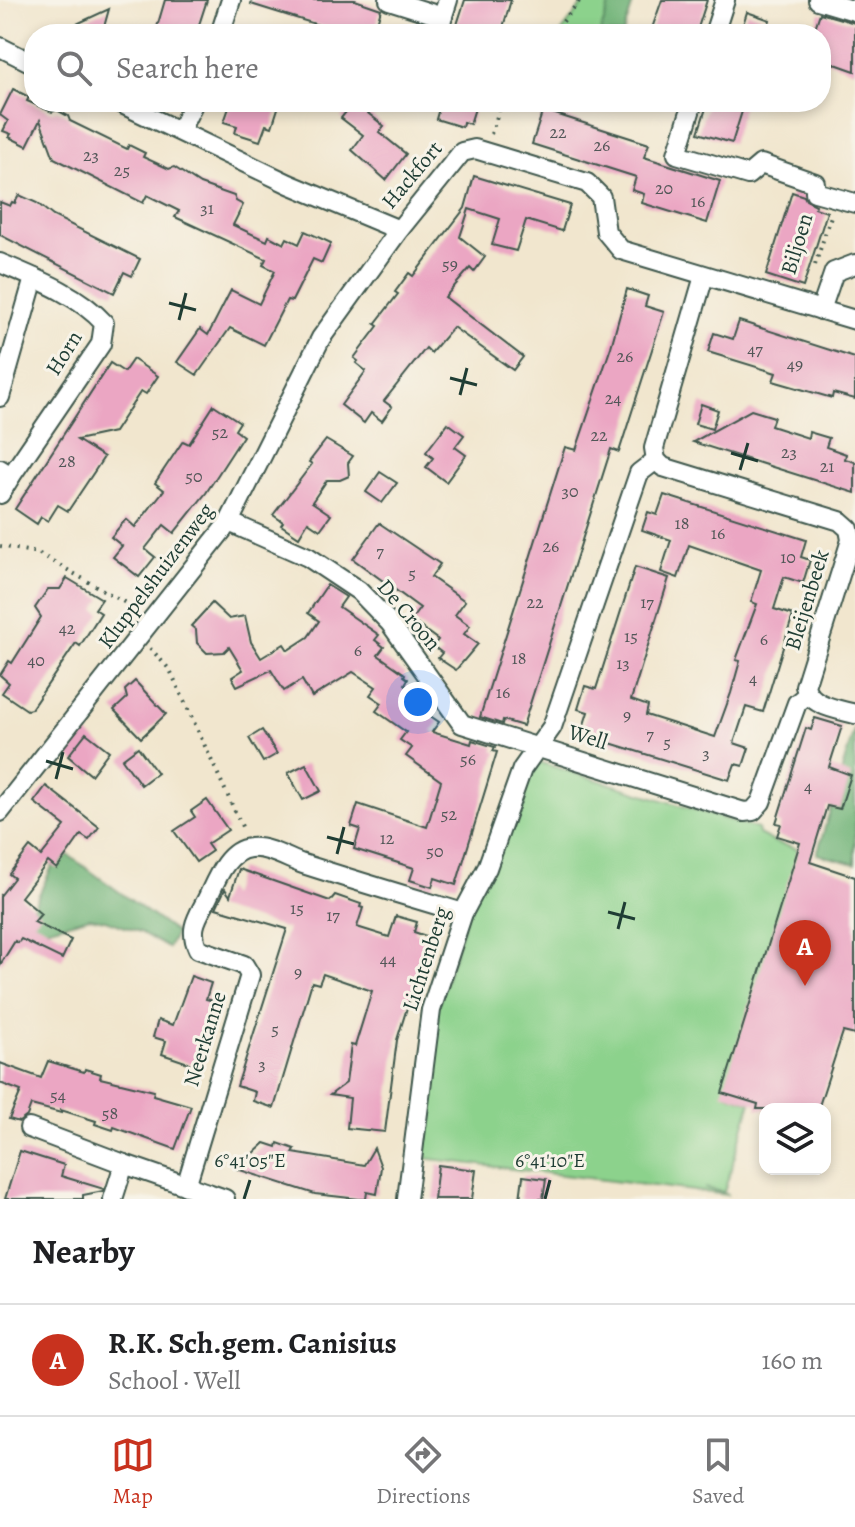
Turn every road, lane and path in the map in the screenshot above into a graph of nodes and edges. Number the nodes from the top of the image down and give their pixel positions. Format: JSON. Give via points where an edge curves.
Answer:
{"nodes":[{"id":1,"x":231,"y":0,"type":"edge"},
{"id":2,"x":389,"y":0,"type":"edge"},
{"id":3,"x":580,"y":0,"type":"edge"},
{"id":4,"x":725,"y":0,"type":"edge"},
{"id":5,"x":818,"y":0,"type":"edge"},
{"id":6,"x":855,"y":11,"type":"edge"},
{"id":7,"x":443,"y":17,"type":"edge"},
{"id":8,"x":223,"y":24,"type":"edge"},
{"id":9,"x":561,"y":24,"type":"edge"},
{"id":10,"x":717,"y":24,"type":"edge"},
{"id":11,"x":0,"y":47,"type":"edge"},
{"id":12,"x":24,"y":59,"type":"edge"},
{"id":13,"x":139,"y":112,"type":"edge"},
{"id":14,"x":189,"y":112,"type":"edge"},
{"id":15,"x":499,"y":112,"type":"edge"},
{"id":16,"x":690,"y":112,"type":"edge"},
{"id":17,"x":180,"y":131,"type":"junction"},
{"id":18,"x":485,"y":152,"type":"junction"},
{"id":19,"x":836,"y":198,"type":"junction"},
{"id":20,"x":855,"y":203,"type":"edge"},
{"id":21,"x":399,"y":230,"type":"junction"},
{"id":22,"x":0,"y":263,"type":"edge"},
{"id":23,"x":855,"y":264,"type":"edge"},
{"id":24,"x":704,"y":276,"type":"junction"},
{"id":25,"x":34,"y":278,"type":"junction"},
{"id":26,"x":812,"y":308,"type":"junction"},
{"id":27,"x":855,"y":320,"type":"edge"},
{"id":28,"x":0,"y":397,"type":"edge"},
{"id":29,"x":656,"y":460,"type":"junction"},
{"id":30,"x":5,"y":472,"type":"edge"},
{"id":31,"x":0,"y":494,"type":"edge"},
{"id":32,"x":229,"y":522,"type":"junction"},
{"id":33,"x":0,"y":546,"type":"edge"},
{"id":34,"x":154,"y":620,"type":"junction"},
{"id":35,"x":140,"y":638,"type":"junction"},
{"id":36,"x":807,"y":695,"type":"junction"},
{"id":37,"x":855,"y":714,"type":"edge"},
{"id":38,"x":538,"y":748,"type":"junction"},
{"id":39,"x":0,"y":812,"type":"edge"},
{"id":40,"x":251,"y":847,"type":"junction"},
{"id":41,"x":463,"y":913,"type":"junction"},
{"id":42,"x":29,"y":1128,"type":"dead end"},
{"id":43,"x":124,"y":1164,"type":"junction"},
{"id":44,"x":186,"y":1186,"type":"junction"},
{"id":45,"x":113,"y":1199,"type":"edge"},
{"id":46,"x":225,"y":1199,"type":"edge"},
{"id":47,"x":407,"y":1199,"type":"edge"}],
"edges":[{"from":1,"to":8,"type":"street"},
{"from":2,"to":7,"type":"street"},
{"from":3,"to":9,"type":"path"},
{"from":4,"to":10,"type":"street"},
{"from":5,"to":6,"type":"street"},
{"from":11,"to":12,"type":"street"},
{"from":13,"to":17,"type":"street","name":"Hackfort"},
{"from":14,"to":17,"type":"street"},
{"from":15,"to":18,"type":"path"},
{"from":16,"to":19,"type":"street","name":"Biljoen","via":[[677,154],[748,175],[761,164],[815,183],[815,192]]},
{"from":17,"to":21,"type":"street","name":"Hackfort"},
{"from":18,"to":21,"type":"street","name":"Hackfort","via":[[462,152]]},
{"from":18,"to":24,"type":"street","via":[[587,183],[601,197],[606,232],[621,250]]},
{"from":19,"to":20,"type":"street","name":"Biljoen"},
{"from":19,"to":26,"type":"path","name":"Biljoen"},
{"from":21,"to":32,"type":"street","name":"Kluppelshuizenweg","via":[[321,338]]},
{"from":22,"to":25,"type":"street","name":"Horn"},
{"from":23,"to":26,"type":"street","name":"Biljoen","via":[[834,272]]},
{"from":24,"to":26,"type":"street"},
{"from":24,"to":29,"type":"street","via":[[654,448]]},
{"from":25,"to":28,"type":"street","name":"Horn"},
{"from":25,"to":30,"type":"street","name":"Horn","via":[[92,310],[104,323],[103,333],[101,344]]},
{"from":26,"to":27,"type":"street"},
{"from":29,"to":36,"type":"street","name":"Bleijenbeek","via":[[663,467],[840,521],[849,529],[851,540],[805,686]]},
{"from":29,"to":38,"type":"street","name":"Well","via":[[639,473],[552,727]]},
{"from":30,"to":31,"type":"street","name":"Horn"},
{"from":32,"to":34,"type":"street","name":"Kluppelshuizenweg"},
{"from":32,"to":38,"type":"street","name":"De Croon","via":[[308,557],[359,591],[390,623],[462,724]]},
{"from":33,"to":34,"type":"path","via":[[38,553]]},
{"from":34,"to":35,"type":"street","name":"Kluppelshuizenweg"},
{"from":35,"to":39,"type":"street","name":"Kluppelshuizenweg"},
{"from":35,"to":40,"type":"path","via":[[170,670]]},
{"from":36,"to":37,"type":"street"},
{"from":36,"to":38,"type":"street","name":"Well","via":[[797,703],[761,802],[753,811]]},
{"from":38,"to":41,"type":"street","name":"Lichtenberg","via":[[522,769],[487,868]]},
{"from":40,"to":41,"type":"street"},
{"from":40,"to":44,"type":"street","name":"Neerkanne","via":[[220,871],[194,926],[198,949],[244,965],[250,975]]},
{"from":41,"to":47,"type":"street","name":"Lichtenberg","via":[[431,1010]]},
{"from":42,"to":43,"type":"street"},
{"from":43,"to":44,"type":"street"},
{"from":43,"to":45,"type":"street"},
{"from":44,"to":46,"type":"street"}]}
